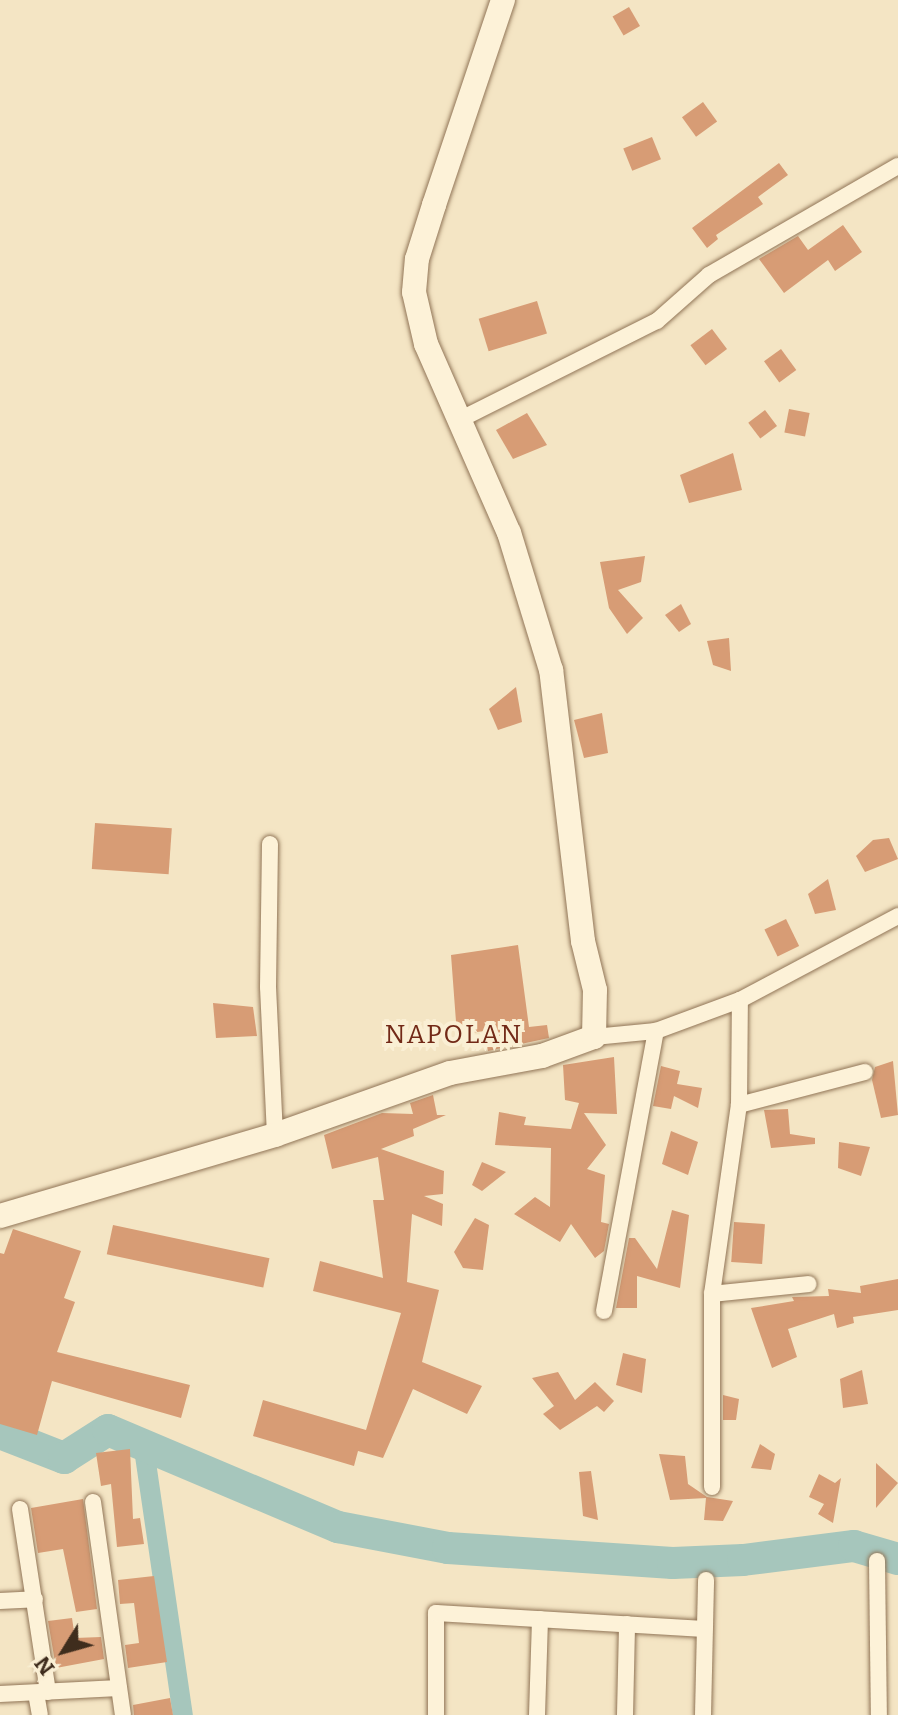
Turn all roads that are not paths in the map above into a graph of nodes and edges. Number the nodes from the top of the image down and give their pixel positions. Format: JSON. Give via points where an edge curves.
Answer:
{"nodes":[{"id":1,"x":503,"y":0,"type":"edge"},
{"id":2,"x":898,"y":166,"type":"edge"},
{"id":3,"x":459,"y":420,"type":"junction"},
{"id":4,"x":270,"y":844,"type":"dead end"},
{"id":5,"x":898,"y":916,"type":"edge"},
{"id":6,"x":740,"y":1000,"type":"junction"},
{"id":7,"x":656,"y":1031,"type":"junction"},
{"id":8,"x":594,"y":1037,"type":"junction"},
{"id":9,"x":865,"y":1072,"type":"dead end"},
{"id":10,"x":739,"y":1105,"type":"junction"},
{"id":11,"x":275,"y":1135,"type":"junction"},
{"id":12,"x":0,"y":1216,"type":"edge"},
{"id":13,"x":808,"y":1284,"type":"dead end"},
{"id":14,"x":712,"y":1294,"type":"junction"},
{"id":15,"x":604,"y":1311,"type":"dead end"},
{"id":16,"x":712,"y":1487,"type":"dead end"},
{"id":17,"x":93,"y":1502,"type":"dead end"},
{"id":18,"x":20,"y":1509,"type":"dead end"},
{"id":19,"x":877,"y":1561,"type":"dead end"},
{"id":20,"x":706,"y":1580,"type":"dead end"},
{"id":21,"x":35,"y":1599,"type":"junction"},
{"id":22,"x":0,"y":1601,"type":"edge"},
{"id":23,"x":540,"y":1619,"type":"junction"},
{"id":24,"x":627,"y":1624,"type":"junction"},
{"id":25,"x":705,"y":1629,"type":"junction"},
{"id":26,"x":119,"y":1688,"type":"junction"},
{"id":27,"x":42,"y":1693,"type":"junction"},
{"id":28,"x":0,"y":1694,"type":"edge"},
{"id":29,"x":40,"y":1715,"type":"edge"},
{"id":30,"x":123,"y":1715,"type":"edge"},
{"id":31,"x":436,"y":1715,"type":"edge"},
{"id":32,"x":537,"y":1715,"type":"edge"},
{"id":33,"x":625,"y":1715,"type":"edge"},
{"id":34,"x":703,"y":1715,"type":"edge"},
{"id":35,"x":879,"y":1715,"type":"edge"}],
"edges":[{"from":1,"to":3,"type":"street","via":[[417,259],[417,319]]},
{"from":2,"to":3,"type":"street","via":[[709,275],[657,321]]},
{"from":3,"to":8,"type":"street","via":[[509,533],[551,670],[583,941],[595,990]]},
{"from":4,"to":11,"type":"street","via":[[268,987]]},
{"from":5,"to":6,"type":"street"},
{"from":6,"to":7,"type":"street"},
{"from":6,"to":10,"type":"street"},
{"from":7,"to":8,"type":"street"},
{"from":7,"to":15,"type":"street"},
{"from":8,"to":11,"type":"street","via":[[542,1056],[450,1073]]},
{"from":9,"to":10,"type":"street"},
{"from":10,"to":14,"type":"street"},
{"from":11,"to":12,"type":"street"},
{"from":13,"to":14,"type":"street"},
{"from":14,"to":16,"type":"street"},
{"from":17,"to":26,"type":"street"},
{"from":18,"to":21,"type":"street"},
{"from":19,"to":35,"type":"street"},
{"from":20,"to":25,"type":"street"},
{"from":21,"to":22,"type":"street"},
{"from":21,"to":27,"type":"street"},
{"from":23,"to":24,"type":"street"},
{"from":23,"to":31,"type":"street","via":[[436,1613]]},
{"from":23,"to":32,"type":"street"},
{"from":24,"to":25,"type":"street"},
{"from":24,"to":33,"type":"street"},
{"from":25,"to":34,"type":"street"},
{"from":26,"to":27,"type":"street"},
{"from":26,"to":30,"type":"street"},
{"from":27,"to":28,"type":"street"},
{"from":27,"to":29,"type":"street"}]}
